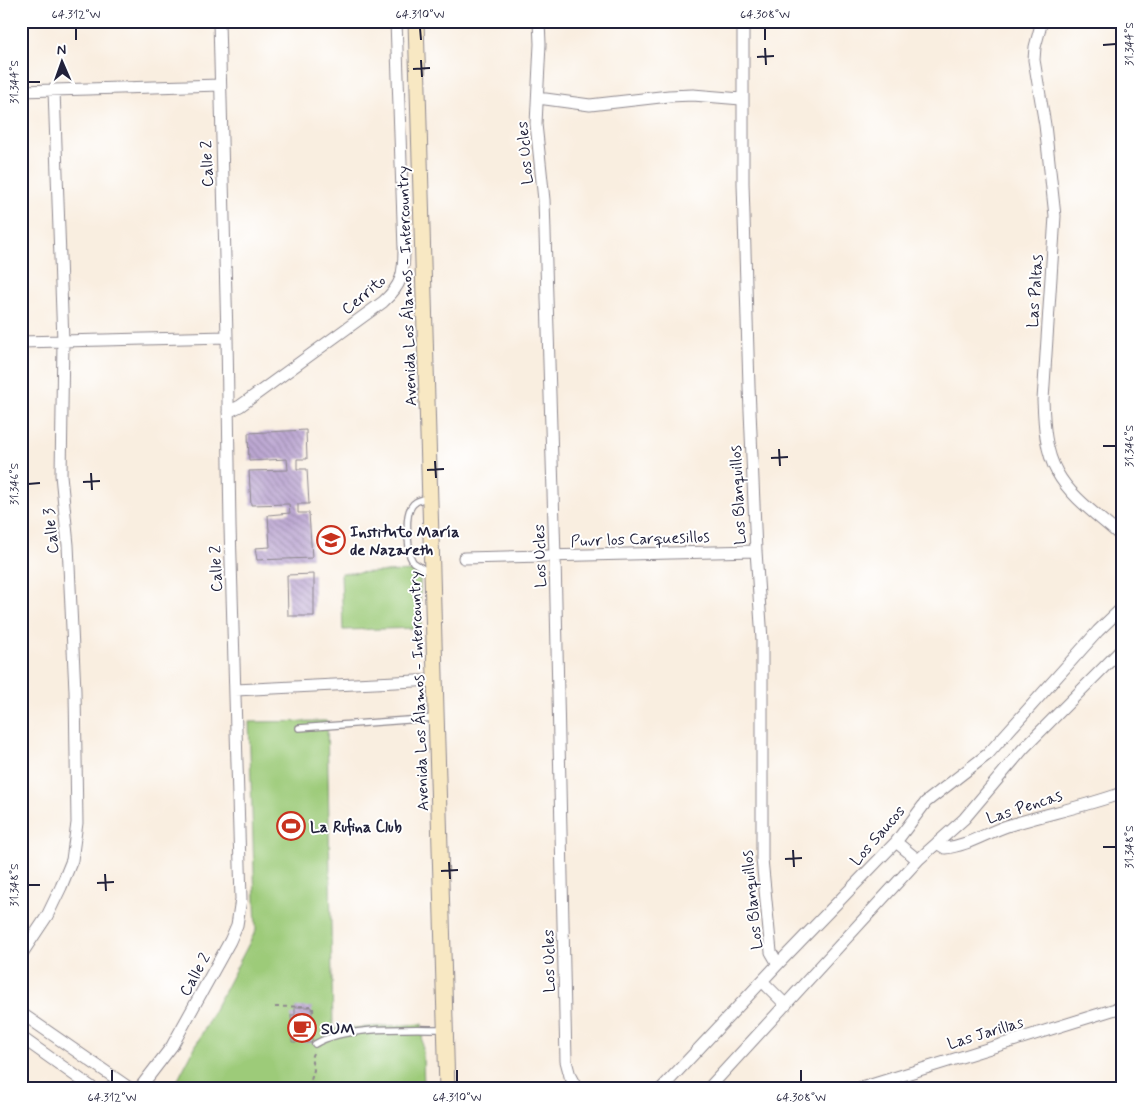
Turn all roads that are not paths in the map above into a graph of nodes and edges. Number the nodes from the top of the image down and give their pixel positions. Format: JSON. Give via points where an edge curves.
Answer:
{"nodes":[{"id":1,"x":219,"y":21,"type":"edge"},
{"id":2,"x":396,"y":21,"type":"edge"},
{"id":3,"x":416,"y":21,"type":"edge"},
{"id":4,"x":539,"y":21,"type":"edge"},
{"id":5,"x":742,"y":21,"type":"edge"},
{"id":6,"x":1042,"y":21,"type":"edge"},
{"id":7,"x":220,"y":86,"type":"junction"},
{"id":8,"x":54,"y":90,"type":"junction"},
{"id":9,"x":21,"y":91,"type":"edge"},
{"id":10,"x":538,"y":98,"type":"junction"},
{"id":11,"x":742,"y":99,"type":"junction"},
{"id":12,"x":227,"y":337,"type":"junction"},
{"id":13,"x":63,"y":341,"type":"junction"},
{"id":14,"x":21,"y":342,"type":"edge"},
{"id":15,"x":228,"y":412,"type":"junction"},
{"id":16,"x":430,"y":498,"type":"junction"},
{"id":17,"x":1122,"y":536,"type":"edge"},
{"id":18,"x":756,"y":551,"type":"junction"},
{"id":19,"x":555,"y":557,"type":"junction"},
{"id":20,"x":464,"y":558,"type":"dead end"},
{"id":21,"x":432,"y":575,"type":"junction"},
{"id":22,"x":1122,"y":608,"type":"edge"},
{"id":23,"x":1122,"y":649,"type":"edge"},
{"id":24,"x":436,"y":680,"type":"junction"},
{"id":25,"x":235,"y":690,"type":"junction"},
{"id":26,"x":437,"y":718,"type":"junction"},
{"id":27,"x":299,"y":728,"type":"dead end"},
{"id":28,"x":1122,"y":793,"type":"edge"},
{"id":29,"x":896,"y":842,"type":"junction"},
{"id":30,"x":937,"y":843,"type":"junction"},
{"id":31,"x":918,"y":860,"type":"junction"},
{"id":32,"x":21,"y":955,"type":"edge"},
{"id":33,"x":778,"y":964,"type":"junction"},
{"id":34,"x":762,"y":981,"type":"junction"},
{"id":35,"x":786,"y":1005,"type":"junction"},
{"id":36,"x":1122,"y":1007,"type":"edge"},
{"id":37,"x":21,"y":1012,"type":"edge"},
{"id":38,"x":446,"y":1029,"type":"junction"},
{"id":39,"x":21,"y":1037,"type":"edge"},
{"id":40,"x":315,"y":1044,"type":"road end"},
{"id":41,"x":94,"y":1089,"type":"edge"},
{"id":42,"x":131,"y":1089,"type":"edge"},
{"id":43,"x":139,"y":1089,"type":"edge"},
{"id":44,"x":447,"y":1089,"type":"edge"},
{"id":45,"x":577,"y":1089,"type":"edge"},
{"id":46,"x":661,"y":1089,"type":"edge"},
{"id":47,"x":708,"y":1089,"type":"edge"},
{"id":48,"x":858,"y":1089,"type":"edge"}],
"edges":[{"from":1,"to":7,"type":"street","name":"Calle 2"},
{"from":2,"to":15,"type":"street","name":"Cerrito","via":[[404,249],[403,275],[399,285],[383,302]]},
{"from":3,"to":16,"type":"main road","name":"Avenida Los Álamos - Intercountry"},
{"from":4,"to":10,"type":"street","name":"Los Ucles"},
{"from":5,"to":11,"type":"street","name":"Los Blanquillos"},
{"from":6,"to":17,"type":"street","name":"Las Paltas","via":[[1034,60],[1055,216],[1044,426],[1056,471],[1077,498]]},
{"from":7,"to":8,"type":"street"},
{"from":7,"to":12,"type":"street","name":"Calle 2"},
{"from":8,"to":9,"type":"street"},
{"from":8,"to":13,"type":"street","name":"Calle 3"},
{"from":10,"to":11,"type":"street","via":[[590,105],[693,95]]},
{"from":10,"to":19,"type":"street","name":"Los Ucles"},
{"from":11,"to":18,"type":"street","name":"Los Blanquillos"},
{"from":12,"to":13,"type":"street"},
{"from":12,"to":15,"type":"street","name":"Calle 2"},
{"from":13,"to":14,"type":"street"},
{"from":13,"to":32,"type":"street","name":"Calle 3","via":[[61,475],[68,545],[77,823],[72,860],[61,887],[47,916]]},
{"from":15,"to":25,"type":"street","name":"Calle 2"},
{"from":16,"to":21,"type":"main road","name":"Avenida Los Álamos - Intercountry"},
{"from":16,"to":21,"type":"lane","via":[[416,501],[407,514],[410,556],[413,562]]},
{"from":18,"to":19,"type":"street","name":"Puvr los Carquesillos"},
{"from":18,"to":33,"type":"street","name":"Los Blanquillos","via":[[762,640],[762,859],[771,952]]},
{"from":19,"to":20,"type":"street","name":"Puvr los Carquesillos"},
{"from":19,"to":45,"type":"street","name":"Los Ucles","via":[[566,1061]]},
{"from":21,"to":24,"type":"main road","name":"Avenida Los Álamos - Intercountry"},
{"from":22,"to":29,"type":"street","name":"Los Saucos","via":[[988,754],[926,802]]},
{"from":23,"to":30,"type":"street","via":[[1023,749],[964,819]]},
{"from":24,"to":25,"type":"street"},
{"from":24,"to":26,"type":"main road","name":"Avenida Los Álamos - Intercountry"},
{"from":25,"to":43,"type":"street","name":"Calle 2","via":[[241,881],[237,925],[183,1028]]},
{"from":26,"to":27,"type":"lane"},
{"from":26,"to":38,"type":"main road","name":"Avenida Los Álamos - Intercountry"},
{"from":28,"to":30,"type":"street","name":"Las Pencas","via":[[1004,827],[965,843],[945,848]]},
{"from":29,"to":31,"type":"street"},
{"from":29,"to":33,"type":"street","name":"Los Saucos"},
{"from":30,"to":31,"type":"street"},
{"from":31,"to":35,"type":"street"},
{"from":33,"to":34,"type":"street","name":"Los Saucos"},
{"from":34,"to":35,"type":"street"},
{"from":34,"to":46,"type":"street","name":"Los Saucos"},
{"from":35,"to":47,"type":"street"},
{"from":36,"to":48,"type":"street","name":"Las Jarillas"},
{"from":37,"to":42,"type":"street"},
{"from":38,"to":40,"type":"lane","via":[[356,1032]]},
{"from":38,"to":44,"type":"main road","name":"Avenida Los Álamos - Intercountry"},
{"from":39,"to":41,"type":"street"}]}
